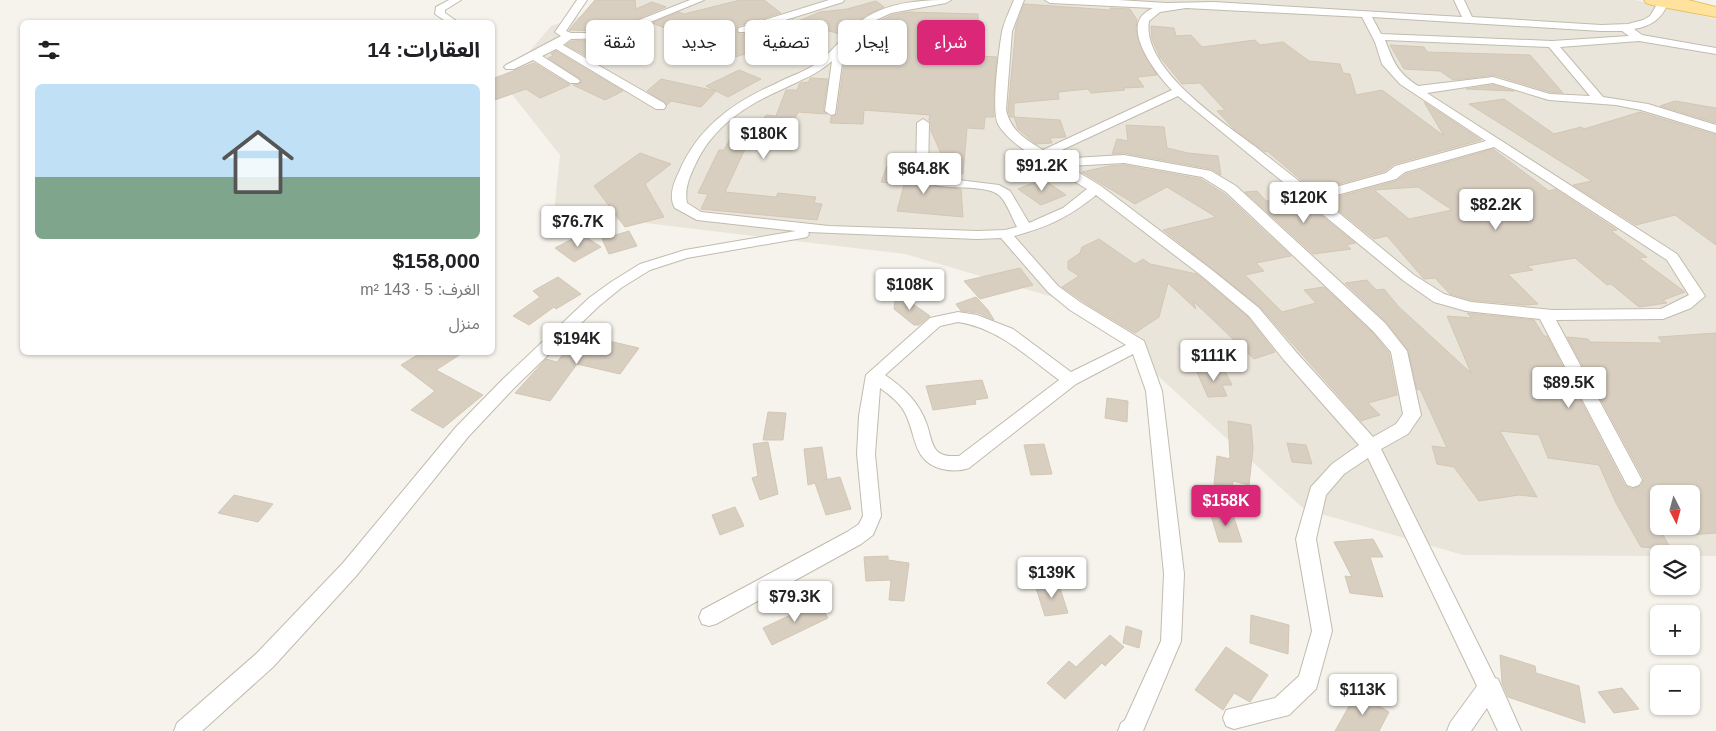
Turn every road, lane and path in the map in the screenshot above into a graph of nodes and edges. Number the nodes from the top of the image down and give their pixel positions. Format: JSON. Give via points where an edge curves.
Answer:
{"nodes":[{"id":1,"x":456,"y":0,"type":"edge"},
{"id":2,"x":582,"y":0,"type":"edge"},
{"id":3,"x":699,"y":0,"type":"edge"},
{"id":4,"x":839,"y":0,"type":"edge"},
{"id":5,"x":892,"y":0,"type":"edge"},
{"id":6,"x":946,"y":0,"type":"edge"},
{"id":7,"x":1020,"y":0,"type":"edge"},
{"id":8,"x":1050,"y":0,"type":"edge"},
{"id":9,"x":1458,"y":0,"type":"edge"},
{"id":10,"x":1086,"y":1,"type":"edge"},
{"id":11,"x":1672,"y":1,"type":"edge"},
{"id":12,"x":913,"y":5,"type":"junction"},
{"id":13,"x":1170,"y":6,"type":"junction"},
{"id":14,"x":1716,"y":6,"type":"edge"},
{"id":15,"x":1716,"y":12,"type":"edge"},
{"id":16,"x":1366,"y":15,"type":"junction"},
{"id":17,"x":450,"y":20,"type":"edge"},
{"id":18,"x":869,"y":20,"type":"edge"},
{"id":19,"x":1469,"y":21,"type":"junction"},
{"id":20,"x":1624,"y":27,"type":"junction"},
{"id":21,"x":743,"y":30,"type":"dead end"},
{"id":22,"x":569,"y":36,"type":"junction"},
{"id":23,"x":1377,"y":37,"type":"junction"},
{"id":24,"x":1639,"y":38,"type":"junction"},
{"id":25,"x":1552,"y":44,"type":"junction"},
{"id":26,"x":556,"y":45,"type":"junction"},
{"id":27,"x":838,"y":49,"type":"edge"},
{"id":28,"x":1716,"y":51,"type":"edge"},
{"id":29,"x":534,"y":56,"type":"junction"},
{"id":30,"x":838,"y":56,"type":"edge"},
{"id":31,"x":510,"y":67,"type":"dead end"},
{"id":32,"x":574,"y":81,"type":"dead end"},
{"id":33,"x":1416,"y":90,"type":"junction"},
{"id":34,"x":1179,"y":91,"type":"junction"},
{"id":35,"x":1600,"y":100,"type":"junction"},
{"id":36,"x":660,"y":106,"type":"dead end"},
{"id":37,"x":831,"y":111,"type":"dead end"},
{"id":38,"x":923,"y":124,"type":"dead end"},
{"id":39,"x":1716,"y":129,"type":"edge"},
{"id":40,"x":1497,"y":142,"type":"junction"},
{"id":41,"x":1048,"y":159,"type":"junction"},
{"id":42,"x":1096,"y":189,"type":"junction"},
{"id":43,"x":1312,"y":198,"type":"junction"},
{"id":44,"x":829,"y":230,"type":"junction"},
{"id":45,"x":1025,"y":230,"type":"junction"},
{"id":46,"x":1005,"y":234,"type":"junction"},
{"id":47,"x":1546,"y":315,"type":"junction"},
{"id":48,"x":1138,"y":345,"type":"junction"},
{"id":49,"x":874,"y":375,"type":"junction"},
{"id":50,"x":1070,"y":380,"type":"junction"},
{"id":51,"x":1371,"y":446,"type":"junction"},
{"id":52,"x":1633,"y":480,"type":"dead end"},
{"id":53,"x":709,"y":617,"type":"dead end"},
{"id":54,"x":1490,"y":686,"type":"junction"},
{"id":55,"x":1234,"y":718,"type":"dead end"},
{"id":56,"x":185,"y":731,"type":"edge"},
{"id":57,"x":1129,"y":731,"type":"edge"},
{"id":58,"x":1458,"y":731,"type":"edge"},
{"id":59,"x":1510,"y":731,"type":"edge"}],
"edges":[{"from":1,"to":17,"type":"street","via":[[440,9],[440,14]]},
{"from":2,"to":22,"type":"street","via":[[560,32]]},
{"from":3,"to":22,"type":"street","via":[[607,36]]},
{"from":4,"to":21,"type":"street"},
{"from":5,"to":12,"type":"street"},
{"from":6,"to":12,"type":"street"},
{"from":7,"to":41,"type":"street","via":[[1007,31],[1000,110],[1011,133]]},
{"from":8,"to":10,"type":"street"},
{"from":9,"to":19,"type":"street"},
{"from":10,"to":13,"type":"street"},
{"from":11,"to":14,"type":"main road"},
{"from":11,"to":15,"type":"main road"},
{"from":11,"to":20,"type":"street","via":[[1644,24]]},
{"from":12,"to":18,"type":"street"},
{"from":13,"to":16,"type":"street","via":[[1214,5]]},
{"from":13,"to":34,"type":"street","via":[[1158,8],[1143,22],[1144,41]]},
{"from":16,"to":19,"type":"street"},
{"from":16,"to":23,"type":"street"},
{"from":19,"to":20,"type":"street"},
{"from":20,"to":24,"type":"street"},
{"from":22,"to":26,"type":"street"},
{"from":23,"to":25,"type":"street"},
{"from":23,"to":33,"type":"street","via":[[1388,64]]},
{"from":24,"to":25,"type":"street"},
{"from":24,"to":28,"type":"street"},
{"from":25,"to":35,"type":"street"},
{"from":26,"to":29,"type":"street"},
{"from":26,"to":36,"type":"street"},
{"from":27,"to":44,"type":"street","via":[[820,66],[753,98],[723,117],[691,157],[677,191],[680,205],[698,216]]},
{"from":29,"to":31,"type":"street"},
{"from":29,"to":32,"type":"street"},
{"from":30,"to":37,"type":"street"},
{"from":33,"to":35,"type":"street","via":[[1493,80],[1549,97]]},
{"from":33,"to":40,"type":"street"},
{"from":34,"to":41,"type":"street"},
{"from":34,"to":43,"type":"street"},
{"from":35,"to":39,"type":"street","via":[[1653,109]]},
{"from":38,"to":45,"type":"street","via":[[922,174],[930,180],[994,188],[1005,194]]},
{"from":40,"to":43,"type":"street"},
{"from":40,"to":47,"type":"street","via":[[1672,257],[1697,296],[1662,314]]},
{"from":41,"to":42,"type":"street"},
{"from":41,"to":51,"type":"street","via":[[1124,159],[1206,174],[1230,189],[1380,326],[1399,351],[1412,415],[1402,429]]},
{"from":42,"to":45,"type":"street","via":[[1068,211]]},
{"from":42,"to":51,"type":"street","via":[[1207,272],[1254,312]]},
{"from":43,"to":47,"type":"street","via":[[1409,278],[1439,298],[1471,307]]},
{"from":44,"to":46,"type":"street"},
{"from":44,"to":56,"type":"street","via":[[685,254],[645,267],[594,302],[462,432],[350,569],[265,660]]},
{"from":45,"to":46,"type":"street"},
{"from":46,"to":48,"type":"street","via":[[1053,289]]},
{"from":47,"to":52,"type":"street"},
{"from":48,"to":50,"type":"street"},
{"from":48,"to":57,"type":"street","via":[[1154,391],[1174,574],[1171,642]]},
{"from":49,"to":50,"type":"street","via":[[935,322],[958,317],[1007,333]]},
{"from":49,"to":50,"type":"street","via":[[904,400],[913,412],[927,452],[936,461],[948,464],[963,463]]},
{"from":49,"to":53,"type":"street","via":[[866,454],[872,516],[866,529]]},
{"from":51,"to":54,"type":"street"},
{"from":51,"to":55,"type":"street","via":[[1338,469],[1318,492],[1306,539],[1322,631],[1308,682],[1281,707]]},
{"from":54,"to":58,"type":"street"},
{"from":54,"to":59,"type":"street"}]}
